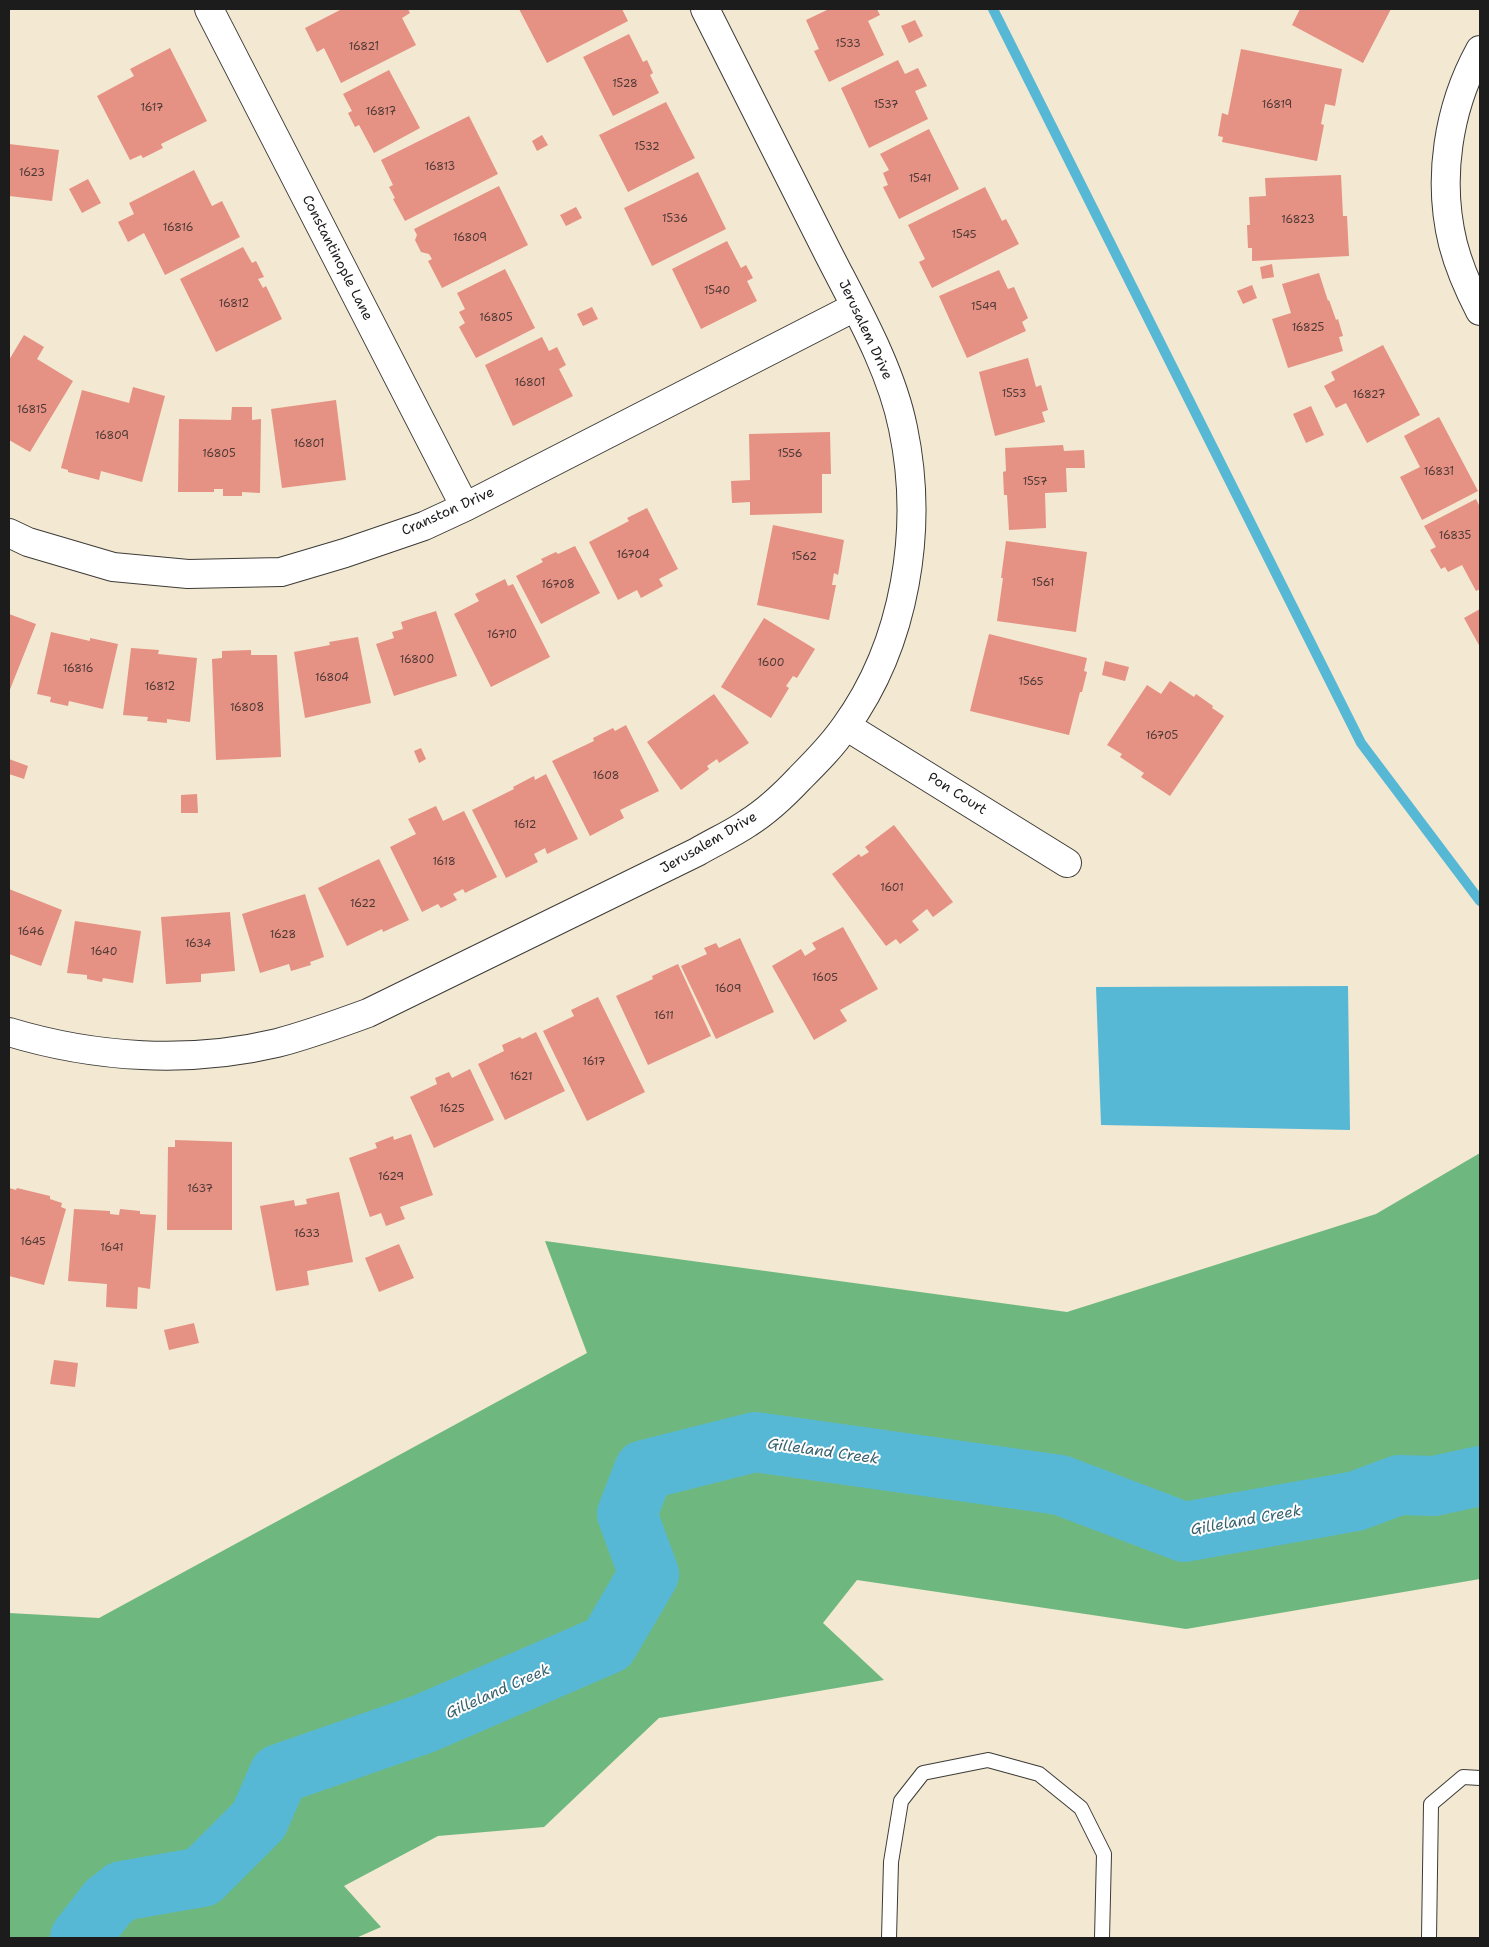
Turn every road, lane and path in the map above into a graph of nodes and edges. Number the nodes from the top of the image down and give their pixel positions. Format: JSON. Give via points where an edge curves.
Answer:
{"nodes":[{"id":1,"x":209,"y":9,"type":"edge"},
{"id":2,"x":706,"y":9,"type":"edge"},
{"id":3,"x":1480,"y":50,"type":"edge"},
{"id":4,"x":855,"y":307,"type":"junction"},
{"id":5,"x":1480,"y":311,"type":"edge"},
{"id":6,"x":465,"y":507,"type":"junction"},
{"id":7,"x":9,"y":532,"type":"edge"},
{"id":8,"x":846,"y":726,"type":"junction"},
{"id":9,"x":1067,"y":863,"type":"dead end"},
{"id":10,"x":9,"y":1032,"type":"edge"},
{"id":11,"x":1480,"y":1778,"type":"edge"},
{"id":12,"x":889,"y":1938,"type":"edge"},
{"id":13,"x":1102,"y":1938,"type":"edge"},
{"id":14,"x":1429,"y":1938,"type":"edge"}],
"edges":[{"from":1,"to":6,"type":"street","name":"Constantinople Lane"},
{"from":2,"to":4,"type":"street","name":"Jerusalem Drive"},
{"from":3,"to":5,"type":"street","via":[[1456,106],[1447,147],[1446,196],[1453,244]]},
{"from":4,"to":6,"type":"street","name":"Cranston Drive"},
{"from":4,"to":8,"type":"street","name":"Jerusalem Drive","via":[[887,373],[903,427],[911,480],[912,529],[904,589],[891,636],[875,676]]},
{"from":6,"to":7,"type":"street","name":"Cranston Drive","via":[[415,529],[281,572],[188,574],[113,567],[28,542]]},
{"from":8,"to":9,"type":"street","name":"Pon Court"},
{"from":8,"to":10,"type":"street","name":"Jerusalem Drive","via":[[787,792],[749,823],[697,852],[368,1013],[311,1034],[222,1053],[178,1056],[112,1053],[52,1044]]},
{"from":11,"to":14,"type":"lane","via":[[1463,1777],[1431,1804]]},
{"from":12,"to":13,"type":"lane","via":[[891,1862],[901,1801],[923,1774],[988,1760],[1039,1774],[1081,1808],[1104,1854]]}]}
